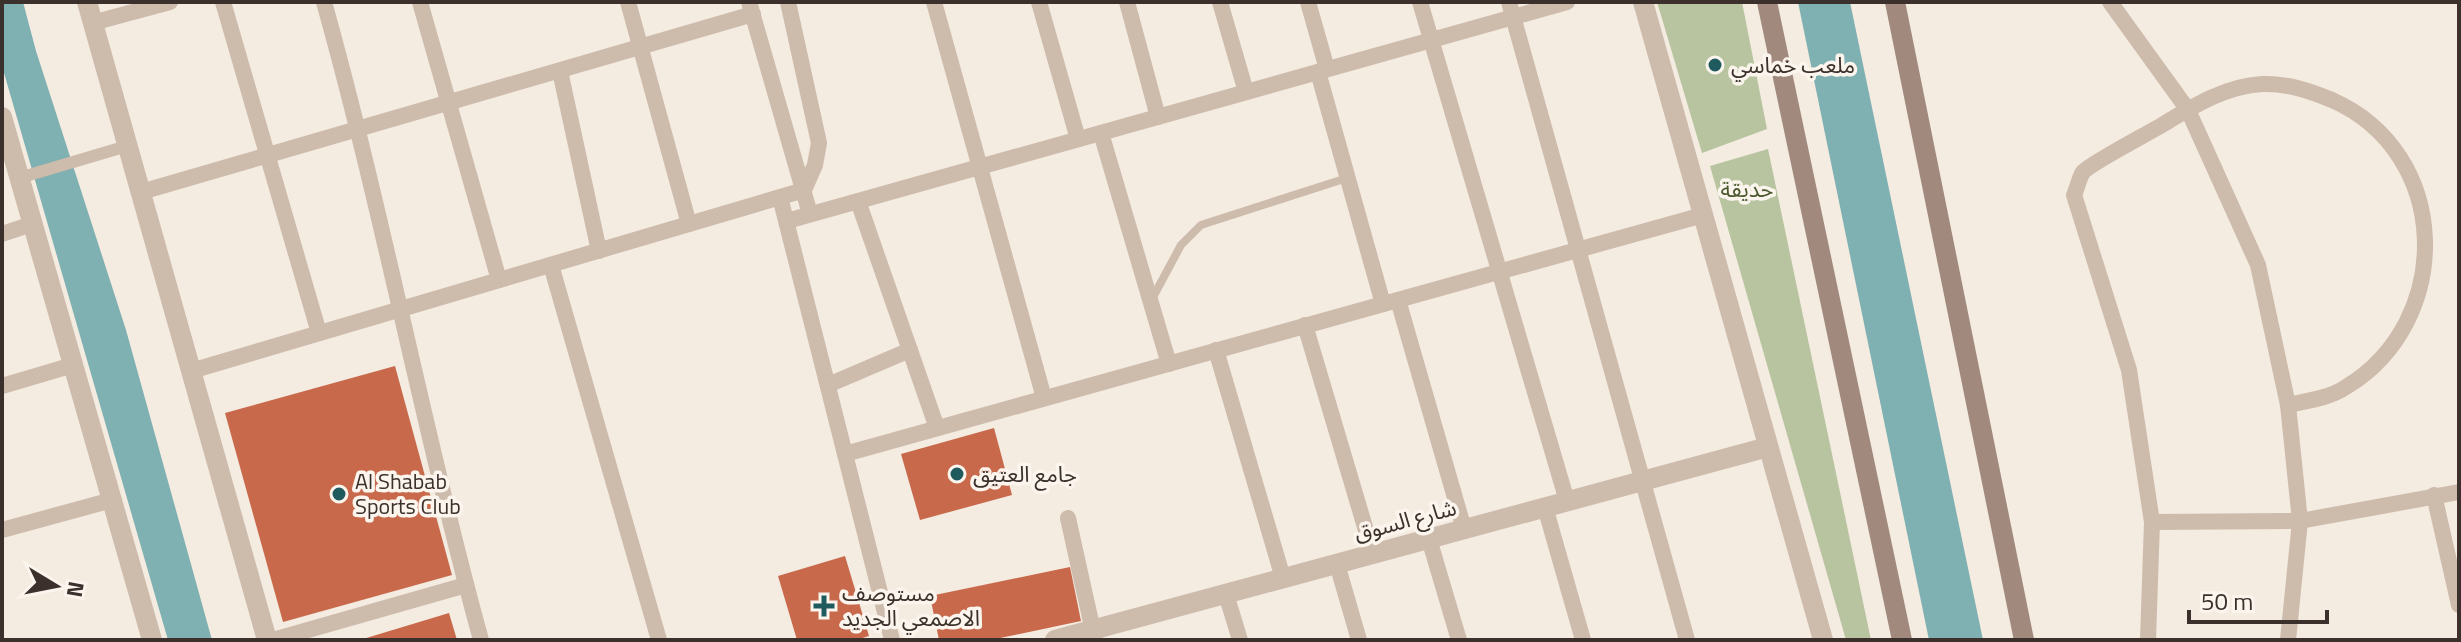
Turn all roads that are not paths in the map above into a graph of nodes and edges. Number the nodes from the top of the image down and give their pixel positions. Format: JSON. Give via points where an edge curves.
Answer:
{"nodes":[{"id":1,"x":87,"y":2,"type":"edge"},
{"id":2,"x":170,"y":2,"type":"edge"},
{"id":3,"x":223,"y":2,"type":"edge"},
{"id":4,"x":324,"y":2,"type":"edge"},
{"id":5,"x":420,"y":2,"type":"edge"},
{"id":6,"x":628,"y":2,"type":"edge"},
{"id":7,"x":788,"y":2,"type":"edge"},
{"id":8,"x":934,"y":2,"type":"edge"},
{"id":9,"x":1039,"y":2,"type":"edge"},
{"id":10,"x":1127,"y":2,"type":"edge"},
{"id":11,"x":1220,"y":2,"type":"edge"},
{"id":12,"x":1308,"y":2,"type":"edge"},
{"id":13,"x":1420,"y":2,"type":"edge"},
{"id":14,"x":1567,"y":2,"type":"edge"},
{"id":15,"x":1643,"y":2,"type":"edge"},
{"id":16,"x":1767,"y":2,"type":"edge"},
{"id":17,"x":1895,"y":2,"type":"edge"},
{"id":18,"x":2110,"y":2,"type":"edge"},
{"id":19,"x":751,"y":8,"type":"edge"},
{"id":20,"x":1511,"y":10,"type":"edge"},
{"id":21,"x":92,"y":23,"type":"junction"},
{"id":22,"x":1432,"y":40,"type":"junction"},
{"id":23,"x":641,"y":47,"type":"junction"},
{"id":24,"x":560,"y":71,"type":"junction"},
{"id":25,"x":1322,"y":71,"type":"junction"},
{"id":26,"x":1246,"y":92,"type":"junction"},
{"id":27,"x":449,"y":103,"type":"junction"},
{"id":28,"x":2188,"y":110,"type":"junction"},
{"id":29,"x":2,"y":117,"type":"edge"},
{"id":30,"x":1158,"y":117,"type":"junction"},
{"id":31,"x":359,"y":129,"type":"junction"},
{"id":32,"x":1101,"y":133,"type":"junction"},
{"id":33,"x":1078,"y":139,"type":"junction"},
{"id":34,"x":127,"y":146,"type":"junction"},
{"id":35,"x":268,"y":155,"type":"junction"},
{"id":36,"x":980,"y":167,"type":"junction"},
{"id":37,"x":19,"y":178,"type":"junction"},
{"id":38,"x":1348,"y":178,"type":"junction"},
{"id":39,"x":804,"y":190,"type":"junction"},
{"id":40,"x":141,"y":192,"type":"junction"},
{"id":41,"x":780,"y":197,"type":"junction"},
{"id":42,"x":858,"y":201,"type":"junction"},
{"id":43,"x":810,"y":214,"type":"junction"},
{"id":44,"x":1703,"y":215,"type":"junction"},
{"id":45,"x":787,"y":221,"type":"junction"},
{"id":46,"x":32,"y":224,"type":"junction"},
{"id":47,"x":689,"y":224,"type":"junction"},
{"id":48,"x":2,"y":234,"type":"edge"},
{"id":49,"x":1578,"y":250,"type":"junction"},
{"id":50,"x":599,"y":251,"type":"junction"},
{"id":51,"x":551,"y":265,"type":"junction"},
{"id":52,"x":1499,"y":271,"type":"junction"},
{"id":53,"x":499,"y":280,"type":"junction"},
{"id":54,"x":1150,"y":301,"type":"junction"},
{"id":55,"x":1390,"y":302,"type":"junction"},
{"id":56,"x":399,"y":310,"type":"junction"},
{"id":57,"x":1305,"y":325,"type":"junction"},
{"id":58,"x":319,"y":333,"type":"junction"},
{"id":59,"x":910,"y":350,"type":"junction"},
{"id":60,"x":1216,"y":350,"type":"junction"},
{"id":61,"x":1169,"y":364,"type":"junction"},
{"id":62,"x":73,"y":365,"type":"junction"},
{"id":63,"x":191,"y":371,"type":"junction"},
{"id":64,"x":828,"y":385,"type":"junction"},
{"id":65,"x":2,"y":386,"type":"edge"},
{"id":66,"x":1044,"y":398,"type":"junction"},
{"id":67,"x":2288,"y":405,"type":"junction"},
{"id":68,"x":937,"y":428,"type":"junction"},
{"id":69,"x":1768,"y":447,"type":"junction"},
{"id":70,"x":845,"y":454,"type":"junction"},
{"id":71,"x":1643,"y":481,"type":"junction"},
{"id":72,"x":2459,"y":492,"type":"edge"},
{"id":73,"x":2434,"y":495,"type":"junction"},
{"id":74,"x":112,"y":500,"type":"junction"},
{"id":75,"x":1567,"y":501,"type":"junction"},
{"id":76,"x":1545,"y":507,"type":"junction"},
{"id":77,"x":1068,"y":518,"type":"dead end"},
{"id":78,"x":2300,"y":521,"type":"junction"},
{"id":79,"x":2152,"y":522,"type":"junction"},
{"id":80,"x":1464,"y":529,"type":"junction"},
{"id":81,"x":2,"y":530,"type":"edge"},
{"id":82,"x":1429,"y":539,"type":"junction"},
{"id":83,"x":1373,"y":554,"type":"junction"},
{"id":84,"x":1337,"y":564,"type":"junction"},
{"id":85,"x":1283,"y":578,"type":"junction"},
{"id":86,"x":466,"y":585,"type":"junction"},
{"id":87,"x":1226,"y":594,"type":"junction"},
{"id":88,"x":2459,"y":605,"type":"edge"},
{"id":89,"x":1093,"y":635,"type":"edge"},
{"id":90,"x":152,"y":640,"type":"edge"},
{"id":91,"x":270,"y":640,"type":"edge"},
{"id":92,"x":481,"y":640,"type":"edge"},
{"id":93,"x":659,"y":640,"type":"edge"},
{"id":94,"x":892,"y":640,"type":"edge"},
{"id":95,"x":1055,"y":640,"type":"edge"},
{"id":96,"x":1240,"y":640,"type":"edge"},
{"id":97,"x":1359,"y":640,"type":"edge"},
{"id":98,"x":1459,"y":640,"type":"edge"},
{"id":99,"x":1583,"y":640,"type":"edge"},
{"id":100,"x":1687,"y":640,"type":"edge"},
{"id":101,"x":1823,"y":640,"type":"edge"},
{"id":102,"x":1902,"y":640,"type":"edge"},
{"id":103,"x":2024,"y":640,"type":"edge"},
{"id":104,"x":2148,"y":640,"type":"edge"},
{"id":105,"x":2288,"y":640,"type":"edge"}],
"edges":[{"from":1,"to":21,"type":"street"},
{"from":2,"to":21,"type":"street"},
{"from":3,"to":35,"type":"street"},
{"from":4,"to":31,"type":"street"},
{"from":5,"to":27,"type":"street"},
{"from":6,"to":23,"type":"street"},
{"from":7,"to":39,"type":"street","via":[[819,143]]},
{"from":8,"to":36,"type":"street"},
{"from":9,"to":33,"type":"street"},
{"from":10,"to":30,"type":"street"},
{"from":11,"to":26,"type":"street"},
{"from":12,"to":25,"type":"street"},
{"from":13,"to":22,"type":"street"},
{"from":14,"to":20,"type":"street"},
{"from":15,"to":44,"type":"street"},
{"from":16,"to":102,"type":"main road"},
{"from":17,"to":103,"type":"main road"},
{"from":18,"to":28,"type":"street"},
{"from":19,"to":23,"type":"street"},
{"from":19,"to":39,"type":"street"},
{"from":20,"to":22,"type":"street"},
{"from":20,"to":49,"type":"street"},
{"from":21,"to":34,"type":"street"},
{"from":22,"to":25,"type":"street"},
{"from":22,"to":52,"type":"street"},
{"from":23,"to":24,"type":"street"},
{"from":23,"to":47,"type":"street"},
{"from":24,"to":27,"type":"street"},
{"from":24,"to":50,"type":"street"},
{"from":25,"to":26,"type":"street"},
{"from":25,"to":38,"type":"street"},
{"from":26,"to":30,"type":"street"},
{"from":27,"to":31,"type":"street"},
{"from":27,"to":53,"type":"street"},
{"from":28,"to":67,"type":"street","via":[[2258,265]]},
{"from":28,"to":67,"type":"street","via":[[2213,96],[2261,84],[2320,95],[2345,106],[2387,139],[2419,197],[2425,240],[2422,286],[2408,322],[2365,375],[2343,389]]},
{"from":28,"to":79,"type":"street","via":[[2084,172],[2074,195],[2129,370]]},
{"from":29,"to":37,"type":"street"},
{"from":30,"to":32,"type":"street"},
{"from":31,"to":35,"type":"street"},
{"from":31,"to":56,"type":"street"},
{"from":32,"to":33,"type":"street"},
{"from":32,"to":54,"type":"street"},
{"from":33,"to":36,"type":"street"},
{"from":34,"to":37,"type":"street"},
{"from":34,"to":40,"type":"street"},
{"from":35,"to":40,"type":"street"},
{"from":35,"to":58,"type":"street"},
{"from":36,"to":42,"type":"street"},
{"from":36,"to":66,"type":"street"},
{"from":37,"to":46,"type":"street"},
{"from":38,"to":54,"type":"lane","via":[[1201,225],[1181,245]]},
{"from":38,"to":55,"type":"street"},
{"from":39,"to":41,"type":"street"},
{"from":39,"to":43,"type":"street"},
{"from":40,"to":63,"type":"street"},
{"from":41,"to":45,"type":"street"},
{"from":41,"to":47,"type":"street"},
{"from":42,"to":43,"type":"street"},
{"from":42,"to":59,"type":"street"},
{"from":43,"to":45,"type":"street"},
{"from":44,"to":49,"type":"street"},
{"from":44,"to":69,"type":"street"},
{"from":45,"to":64,"type":"street"},
{"from":46,"to":48,"type":"street"},
{"from":46,"to":62,"type":"street"},
{"from":47,"to":50,"type":"street"},
{"from":49,"to":52,"type":"street"},
{"from":49,"to":71,"type":"street"},
{"from":50,"to":51,"type":"street"},
{"from":51,"to":53,"type":"street"},
{"from":51,"to":93,"type":"street"},
{"from":52,"to":55,"type":"street"},
{"from":52,"to":75,"type":"street"},
{"from":53,"to":56,"type":"street"},
{"from":54,"to":61,"type":"street"},
{"from":55,"to":57,"type":"street"},
{"from":55,"to":80,"type":"street"},
{"from":56,"to":58,"type":"street"},
{"from":56,"to":86,"type":"street"},
{"from":57,"to":60,"type":"street"},
{"from":57,"to":83,"type":"street"},
{"from":58,"to":63,"type":"street"},
{"from":59,"to":64,"type":"street"},
{"from":59,"to":68,"type":"street"},
{"from":60,"to":61,"type":"street"},
{"from":60,"to":85,"type":"street"},
{"from":61,"to":66,"type":"street"},
{"from":62,"to":65,"type":"street"},
{"from":62,"to":74,"type":"street"},
{"from":63,"to":91,"type":"street"},
{"from":64,"to":70,"type":"street"},
{"from":66,"to":68,"type":"street"},
{"from":67,"to":78,"type":"street"},
{"from":68,"to":70,"type":"street"},
{"from":69,"to":71,"type":"street","name":"شارع السوق"},
{"from":69,"to":101,"type":"street"},
{"from":70,"to":94,"type":"street"},
{"from":71,"to":75,"type":"street","name":"شارع السوق"},
{"from":71,"to":100,"type":"street"},
{"from":72,"to":73,"type":"street"},
{"from":73,"to":78,"type":"street"},
{"from":73,"to":88,"type":"street"},
{"from":74,"to":81,"type":"street"},
{"from":74,"to":90,"type":"street"},
{"from":75,"to":76,"type":"street","name":"شارع السوق"},
{"from":76,"to":80,"type":"street","name":"شارع السوق"},
{"from":76,"to":99,"type":"street"},
{"from":77,"to":89,"type":"street"},
{"from":78,"to":79,"type":"street"},
{"from":78,"to":105,"type":"street"},
{"from":79,"to":104,"type":"street"},
{"from":80,"to":82,"type":"street","name":"شارع السوق"},
{"from":82,"to":83,"type":"street","name":"شارع السوق"},
{"from":82,"to":98,"type":"street"},
{"from":83,"to":84,"type":"street","name":"شارع السوق"},
{"from":84,"to":85,"type":"street","name":"شارع السوق"},
{"from":84,"to":97,"type":"street"},
{"from":85,"to":87,"type":"street","name":"شارع السوق"},
{"from":86,"to":91,"type":"street"},
{"from":86,"to":92,"type":"street"},
{"from":87,"to":89,"type":"street","name":"شارع السوق"},
{"from":87,"to":96,"type":"street"},
{"from":89,"to":95,"type":"street","name":"شارع السوق"}]}
